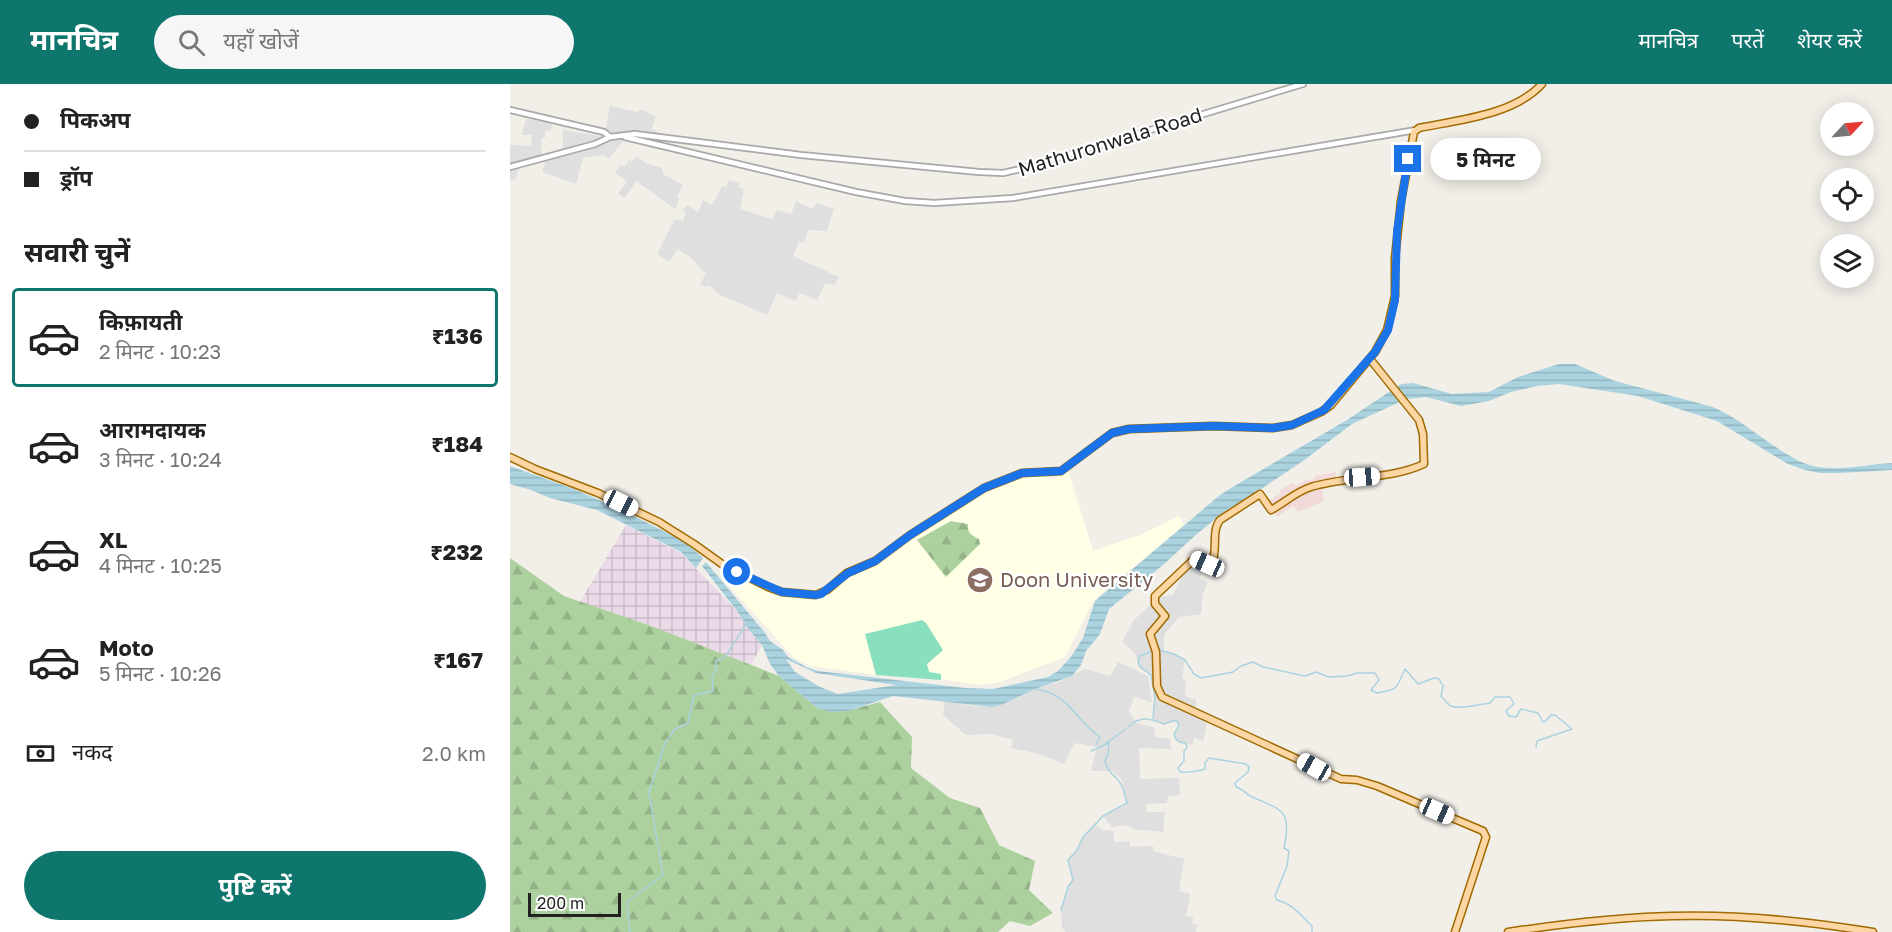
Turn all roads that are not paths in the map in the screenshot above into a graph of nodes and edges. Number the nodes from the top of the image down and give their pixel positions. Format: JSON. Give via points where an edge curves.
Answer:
{"nodes":[{"id":1,"x":1303,"y":84,"type":"edge"},
{"id":2,"x":1542,"y":84,"type":"edge"},
{"id":3,"x":510,"y":110,"type":"edge"},
{"id":4,"x":1416,"y":130,"type":"junction"},
{"id":5,"x":620,"y":135,"type":"junction"},
{"id":6,"x":610,"y":137,"type":"junction"},
{"id":7,"x":510,"y":167,"type":"edge"},
{"id":8,"x":1370,"y":359,"type":"junction"},
{"id":9,"x":510,"y":457,"type":"edge"},
{"id":10,"x":1455,"y":932,"type":"edge"},
{"id":11,"x":1508,"y":932,"type":"edge"},
{"id":12,"x":1873,"y":932,"type":"edge"}],
"edges":[{"from":1,"to":5,"type":"street","name":"Mathuronwala Road","via":[[1011,172],[979,172]]},
{"from":2,"to":4,"type":"main road","via":[[1506,108]]},
{"from":3,"to":6,"type":"street","via":[[604,132]]},
{"from":4,"to":5,"type":"street","via":[[1013,198],[934,203],[856,192]]},
{"from":4,"to":8,"type":"main road","via":[[1397,231],[1395,300],[1388,330]]},
{"from":5,"to":6,"type":"street"},
{"from":6,"to":7,"type":"street"},
{"from":8,"to":9,"type":"main road","via":[[1331,405],[1292,425],[1120,431],[1061,471],[1031,471],[994,483],[816,595],[768,587],[722,564],[659,522]]},
{"from":8,"to":10,"type":"main road","via":[[1417,417],[1423,464],[1310,487],[1271,510],[1261,494],[1217,523],[1212,563],[1193,560],[1155,596],[1155,604],[1165,616],[1150,635],[1156,652],[1157,686],[1162,697],[1341,779],[1377,786],[1483,831],[1486,837]]},
{"from":11,"to":12,"type":"main road","via":[[1684,916],[1821,923]]}]}
